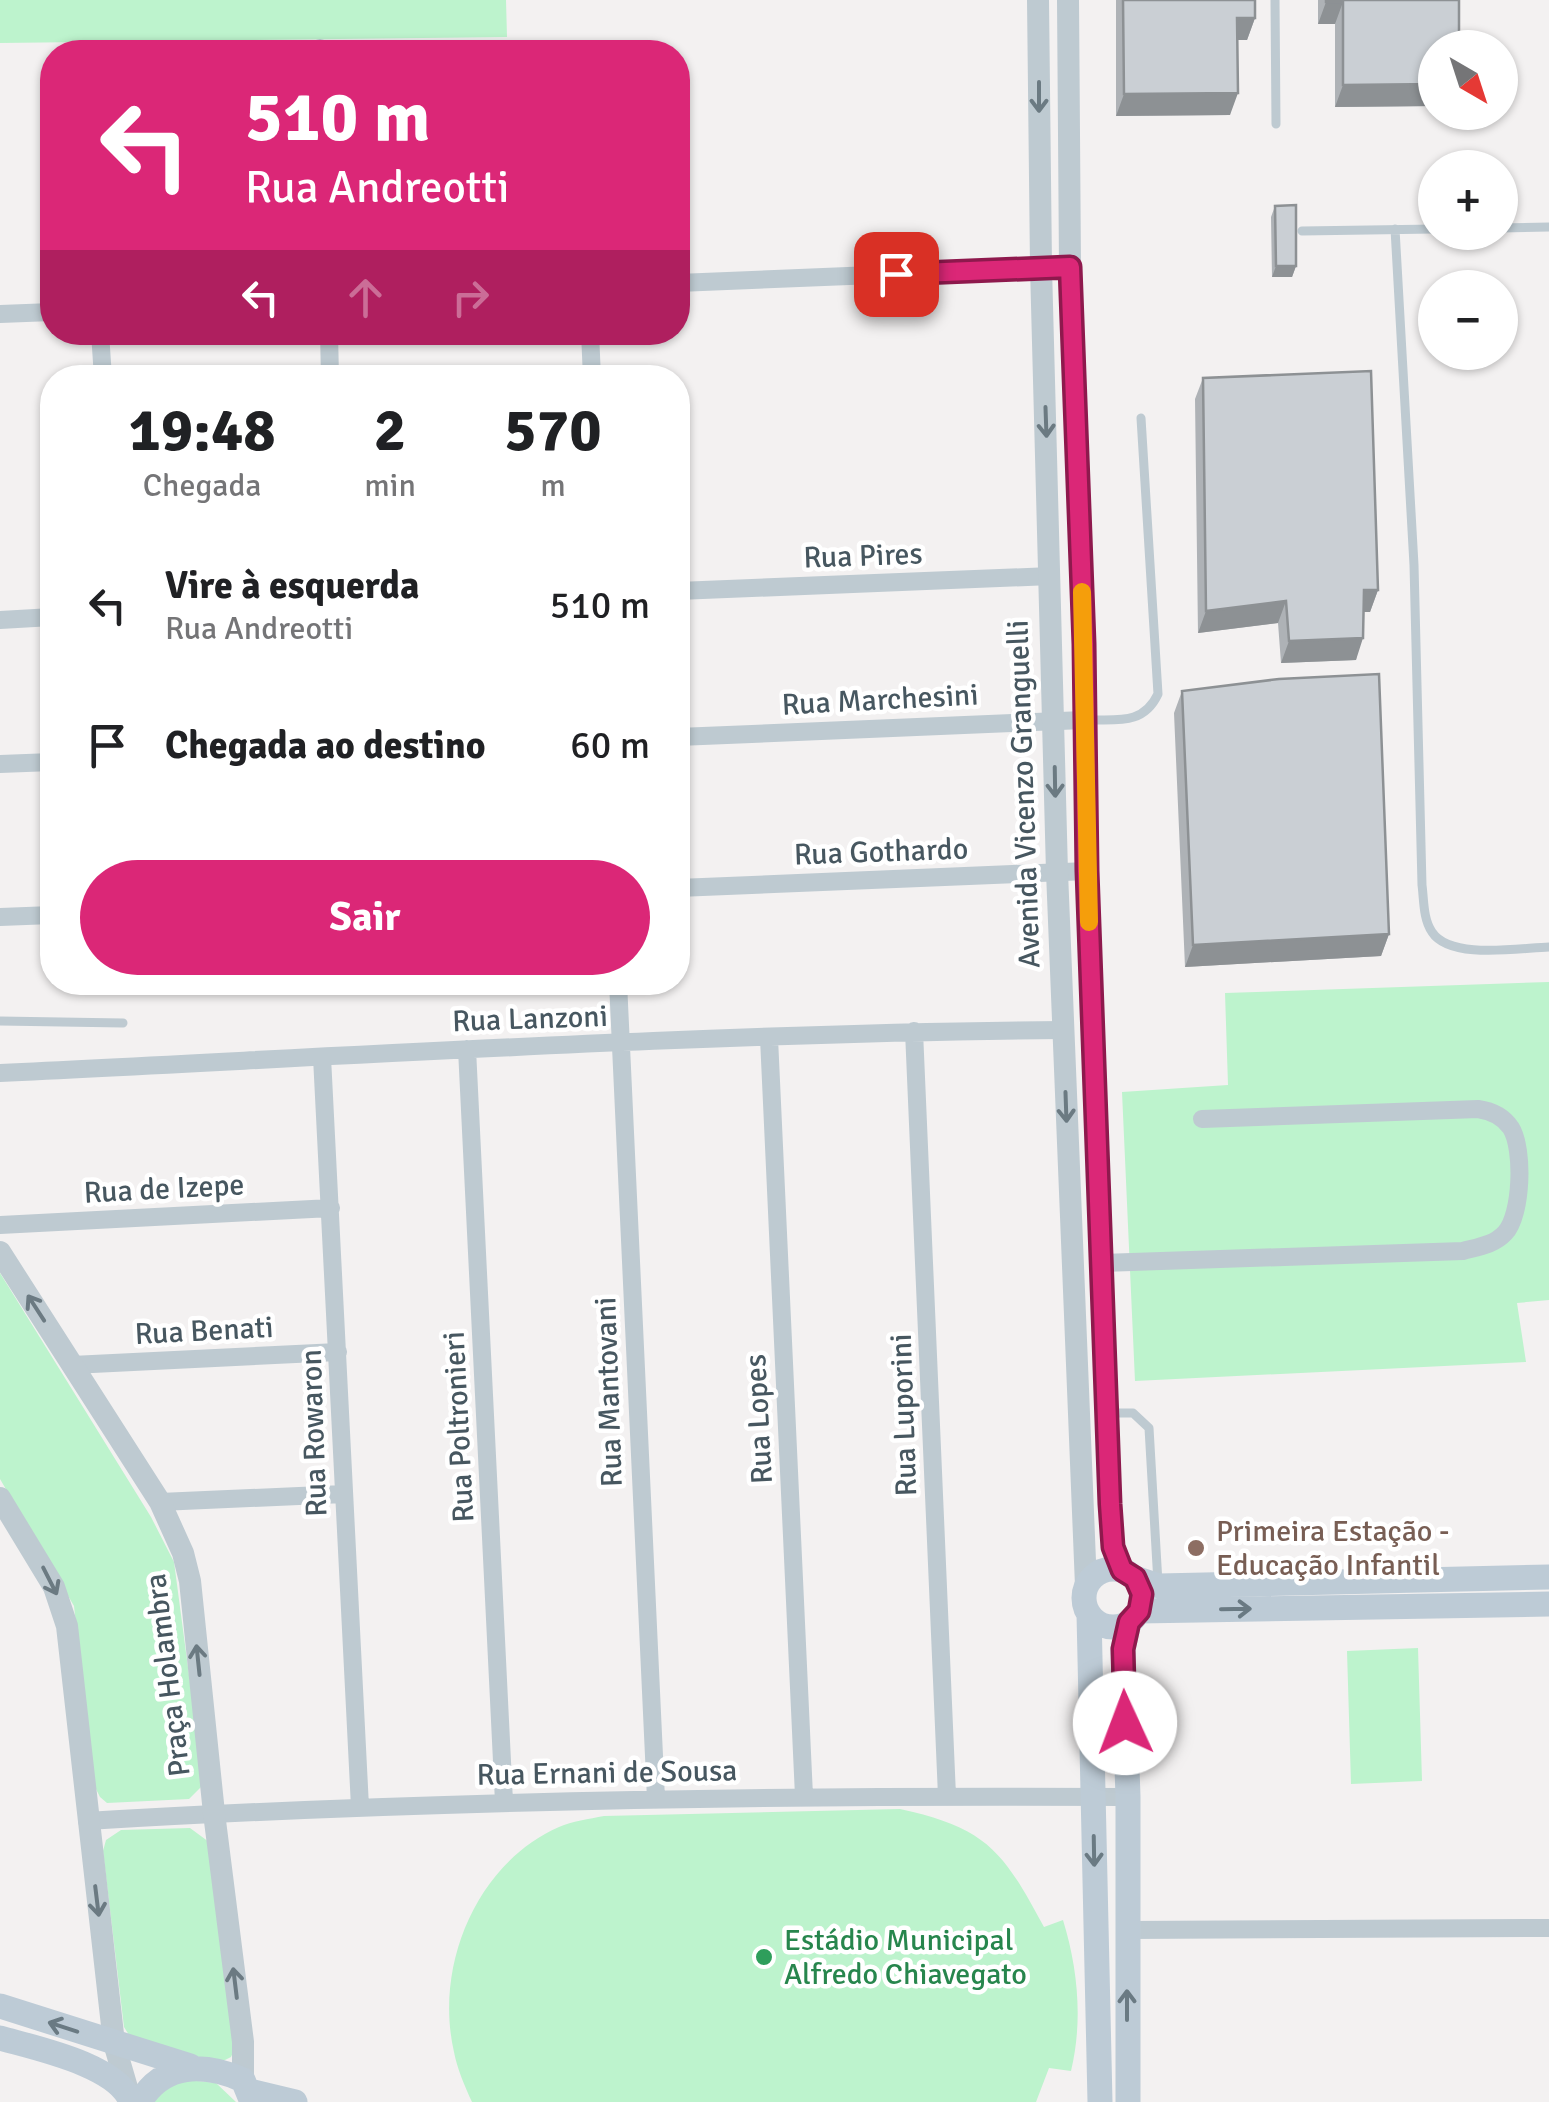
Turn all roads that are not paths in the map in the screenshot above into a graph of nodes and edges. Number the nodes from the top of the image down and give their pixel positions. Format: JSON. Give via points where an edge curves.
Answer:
{"nodes":[{"id":1,"x":1038,"y":0,"type":"edge"},
{"id":2,"x":1068,"y":0,"type":"edge"},
{"id":3,"x":1275,"y":0,"type":"edge"},
{"id":4,"x":1068,"y":29,"type":"junction"},
{"id":5,"x":1039,"y":30,"type":"junction"},
{"id":6,"x":1276,"y":124,"type":"dead end"},
{"id":7,"x":1040,"y":182,"type":"junction"},
{"id":8,"x":1071,"y":182,"type":"junction"},
{"id":9,"x":1549,"y":227,"type":"edge"},
{"id":10,"x":1518,"y":228,"type":"edge"},
{"id":11,"x":1418,"y":229,"type":"edge"},
{"id":12,"x":1395,"y":230,"type":"junction"},
{"id":13,"x":1302,"y":231,"type":"dead end"},
{"id":14,"x":1041,"y":267,"type":"junction"},
{"id":15,"x":1070,"y":267,"type":"junction"},
{"id":16,"x":690,"y":282,"type":"edge"},
{"id":17,"x":40,"y":312,"type":"edge"},
{"id":18,"x":0,"y":314,"type":"edge"},
{"id":19,"x":1141,"y":418,"type":"dead end"},
{"id":20,"x":1050,"y":576,"type":"junction"},
{"id":21,"x":690,"y":591,"type":"edge"},
{"id":22,"x":40,"y":618,"type":"edge"},
{"id":23,"x":0,"y":620,"type":"edge"},
{"id":24,"x":1054,"y":720,"type":"junction"},
{"id":25,"x":1084,"y":720,"type":"junction"},
{"id":26,"x":690,"y":736,"type":"edge"},
{"id":27,"x":40,"y":762,"type":"edge"},
{"id":28,"x":0,"y":764,"type":"edge"},
{"id":29,"x":1087,"y":871,"type":"junction"},
{"id":30,"x":1057,"y":872,"type":"junction"},
{"id":31,"x":690,"y":887,"type":"edge"},
{"id":32,"x":40,"y":915,"type":"edge"},
{"id":33,"x":0,"y":917,"type":"edge"},
{"id":34,"x":1549,"y":948,"type":"edge"},
{"id":35,"x":619,"y":995,"type":"edge"},
{"id":36,"x":0,"y":1022,"type":"edge"},
{"id":37,"x":123,"y":1023,"type":"dead end"},
{"id":38,"x":1063,"y":1030,"type":"junction"},
{"id":39,"x":914,"y":1032,"type":"junction"},
{"id":40,"x":769,"y":1038,"type":"junction"},
{"id":41,"x":622,"y":1043,"type":"junction"},
{"id":42,"x":468,"y":1049,"type":"junction"},
{"id":43,"x":322,"y":1057,"type":"junction"},
{"id":44,"x":0,"y":1073,"type":"edge"},
{"id":45,"x":1202,"y":1120,"type":"dead end"},
{"id":46,"x":331,"y":1208,"type":"junction"},
{"id":47,"x":0,"y":1225,"type":"edge"},
{"id":48,"x":0,"y":1252,"type":"edge"},
{"id":49,"x":1102,"y":1263,"type":"junction"},
{"id":50,"x":338,"y":1352,"type":"junction"},
{"id":51,"x":72,"y":1365,"type":"junction"},
{"id":52,"x":1107,"y":1413,"type":"junction"},
{"id":53,"x":344,"y":1494,"type":"junction"},
{"id":54,"x":0,"y":1498,"type":"edge"},
{"id":55,"x":160,"y":1502,"type":"junction"},
{"id":56,"x":1549,"y":1577,"type":"edge"},
{"id":57,"x":1138,"y":1578,"type":"junction"},
{"id":58,"x":1086,"y":1586,"type":"junction"},
{"id":59,"x":1549,"y":1604,"type":"edge"},
{"id":60,"x":1089,"y":1614,"type":"junction"},
{"id":61,"x":1134,"y":1616,"type":"junction"},
{"id":62,"x":804,"y":1796,"type":"junction"},
{"id":63,"x":946,"y":1796,"type":"junction"},
{"id":64,"x":1093,"y":1796,"type":"junction"},
{"id":65,"x":1128,"y":1796,"type":"junction"},
{"id":66,"x":656,"y":1798,"type":"junction"},
{"id":67,"x":504,"y":1802,"type":"junction"},
{"id":68,"x":360,"y":1807,"type":"junction"},
{"id":69,"x":214,"y":1813,"type":"junction"},
{"id":70,"x":87,"y":1820,"type":"junction"},
{"id":71,"x":1549,"y":1928,"type":"edge"},
{"id":72,"x":1127,"y":1930,"type":"junction"},
{"id":73,"x":0,"y":2006,"type":"edge"},
{"id":74,"x":0,"y":2038,"type":"edge"},
{"id":75,"x":114,"y":2043,"type":"junction"},
{"id":76,"x":190,"y":2066,"type":"junction"},
{"id":77,"x":248,"y":2091,"type":"edge"},
{"id":78,"x":134,"y":2101,"type":"edge"},
{"id":79,"x":295,"y":2102,"type":"edge"},
{"id":80,"x":1100,"y":2102,"type":"edge"},
{"id":81,"x":1128,"y":2102,"type":"edge"}],
"edges":[{"from":1,"to":5,"type":"street","name":"Avenida Vicenzo Granguelli"},
{"from":2,"to":4,"type":"street","name":"Avenida Vicenzo Granguelli"},
{"from":3,"to":6,"type":"lane"},
{"from":4,"to":5,"type":"street"},
{"from":4,"to":8,"type":"street","name":"Avenida Vicenzo Granguelli"},
{"from":5,"to":7,"type":"street","name":"Avenida Vicenzo Granguelli","one_way":true},
{"from":7,"to":8,"type":"lane"},
{"from":7,"to":14,"type":"street","name":"Avenida Vicenzo Granguelli"},
{"from":8,"to":15,"type":"street","name":"Avenida Vicenzo Granguelli"},
{"from":9,"to":10,"type":"lane"},
{"from":11,"to":12,"type":"lane"},
{"from":12,"to":13,"type":"lane"},
{"from":12,"to":34,"type":"lane","via":[[1426,916],[1444,944],[1460,949]]},
{"from":14,"to":15,"type":"street"},
{"from":14,"to":16,"type":"street"},
{"from":14,"to":20,"type":"street","name":"Avenida Vicenzo Granguelli","one_way":true},
{"from":15,"to":25,"type":"street","name":"Avenida Vicenzo Granguelli"},
{"from":17,"to":18,"type":"street"},
{"from":19,"to":25,"type":"lane","via":[[1158,694],[1152,708],[1136,718]]},
{"from":20,"to":21,"type":"street","name":"Rua Pires"},
{"from":20,"to":24,"type":"street","name":"Avenida Vicenzo Granguelli"},
{"from":22,"to":23,"type":"street"},
{"from":24,"to":25,"type":"street","name":"Rua Marchesini"},
{"from":24,"to":26,"type":"street","name":"Rua Marchesini"},
{"from":24,"to":30,"type":"street","name":"Avenida Vicenzo Granguelli","one_way":true},
{"from":25,"to":29,"type":"street","name":"Avenida Vicenzo Granguelli"},
{"from":27,"to":28,"type":"street"},
{"from":29,"to":30,"type":"street","name":"Rua Gothardo"},
{"from":29,"to":49,"type":"street","name":"Avenida Vicenzo Granguelli"},
{"from":30,"to":31,"type":"street","name":"Rua Gothardo"},
{"from":30,"to":38,"type":"street","name":"Avenida Vicenzo Granguelli"},
{"from":32,"to":33,"type":"street"},
{"from":35,"to":41,"type":"street","name":"Rua Mantovani"},
{"from":36,"to":37,"type":"lane"},
{"from":38,"to":39,"type":"street","name":"Rua Lanzoni"},
{"from":38,"to":58,"type":"street","name":"Avenida Vicenzo Granguelli","one_way":true},
{"from":39,"to":40,"type":"street","name":"Rua Lanzoni"},
{"from":39,"to":63,"type":"street","name":"Rua Luporini"},
{"from":40,"to":41,"type":"street","name":"Rua Lanzoni"},
{"from":40,"to":62,"type":"street","name":"Rua Lopes"},
{"from":41,"to":42,"type":"street","name":"Rua Lanzoni"},
{"from":41,"to":66,"type":"street","name":"Rua Mantovani"},
{"from":42,"to":43,"type":"street","name":"Rua Lanzoni"},
{"from":42,"to":67,"type":"street","name":"Rua Poltronieri"},
{"from":43,"to":44,"type":"street","name":"Rua Lanzoni"},
{"from":43,"to":46,"type":"street","name":"Rua Rowaron"},
{"from":45,"to":49,"type":"street","via":[[1494,1112],[1510,1127],[1520,1159],[1514,1221],[1490,1244],[1463,1251]]},
{"from":46,"to":47,"type":"street","name":"Rua de Izepe"},
{"from":46,"to":50,"type":"street","name":"Rua Rowaron"},
{"from":51,"to":48,"type":"street","name":"Praça Holambra","one_way":true},
{"from":49,"to":52,"type":"street","name":"Avenida Vicenzo Granguelli"},
{"from":50,"to":51,"type":"street","name":"Rua Benati"},
{"from":50,"to":53,"type":"street","name":"Rua Rowaron"},
{"from":51,"to":55,"type":"street","name":"Praça Holambra"},
{"from":52,"to":57,"type":"street","name":"Avenida Vicenzo Granguelli","via":[[1113,1547]]},
{"from":52,"to":57,"type":"lane","via":[[1133,1412],[1149,1428],[1155,1567]]},
{"from":53,"to":55,"type":"street"},
{"from":53,"to":68,"type":"street","name":"Rua Rowaron"},
{"from":54,"to":70,"type":"street","one_way":true,"via":[[63,1608]]},
{"from":69,"to":55,"type":"street","name":"Praça Holambra","one_way":true,"via":[[190,1581]]},
{"from":56,"to":57,"type":"main road"},
{"from":57,"to":58,"type":"main road","via":[[1113,1568]]},
{"from":57,"to":61,"type":"main road","name":"Avenida Vicenzo Granguelli","via":[[1142,1594]]},
{"from":58,"to":60,"type":"main road","name":"Avenida Vicenzo Granguelli"},
{"from":61,"to":59,"type":"main road","one_way":true},
{"from":60,"to":61,"type":"main road","via":[[1112,1626]]},
{"from":60,"to":64,"type":"main road","name":"Avenida Vicenzo Granguelli"},
{"from":61,"to":65,"type":"main road","name":"Avenida Vicenzo Granguelli","via":[[1123,1649]]},
{"from":62,"to":63,"type":"street","name":"Rua Ernani de Sousa"},
{"from":62,"to":66,"type":"street","name":"Rua Ernani de Sousa"},
{"from":63,"to":64,"type":"street","name":"Rua Ernani de Sousa"},
{"from":64,"to":65,"type":"street","name":"Rua Ernani de Sousa"},
{"from":64,"to":80,"type":"main road","name":"Avenida Vicenzo Granguelli","one_way":true},
{"from":65,"to":72,"type":"main road","name":"Avenida Vicenzo Granguelli"},
{"from":66,"to":67,"type":"street","name":"Rua Ernani de Sousa"},
{"from":67,"to":68,"type":"street","name":"Rua Ernani de Sousa"},
{"from":68,"to":69,"type":"street","name":"Rua Ernani de Sousa"},
{"from":69,"to":70,"type":"street","name":"Rua Ernani de Sousa"},
{"from":77,"to":69,"type":"street","name":"Praça Holambra","one_way":true},
{"from":70,"to":75,"type":"street","one_way":true},
{"from":71,"to":72,"type":"street"},
{"from":81,"to":72,"type":"main road","name":"Avenida Vicenzo Granguelli","one_way":true},
{"from":75,"to":73,"type":"main road","one_way":true},
{"from":74,"to":78,"type":"main road","via":[[92,2068]]},
{"from":75,"to":76,"type":"main road"},
{"from":75,"to":78,"type":"street"},
{"from":76,"to":77,"type":"main road","via":[[217,2070]]},
{"from":76,"to":78,"type":"main road","via":[[164,2076]]},
{"from":77,"to":79,"type":"main road"}]}
